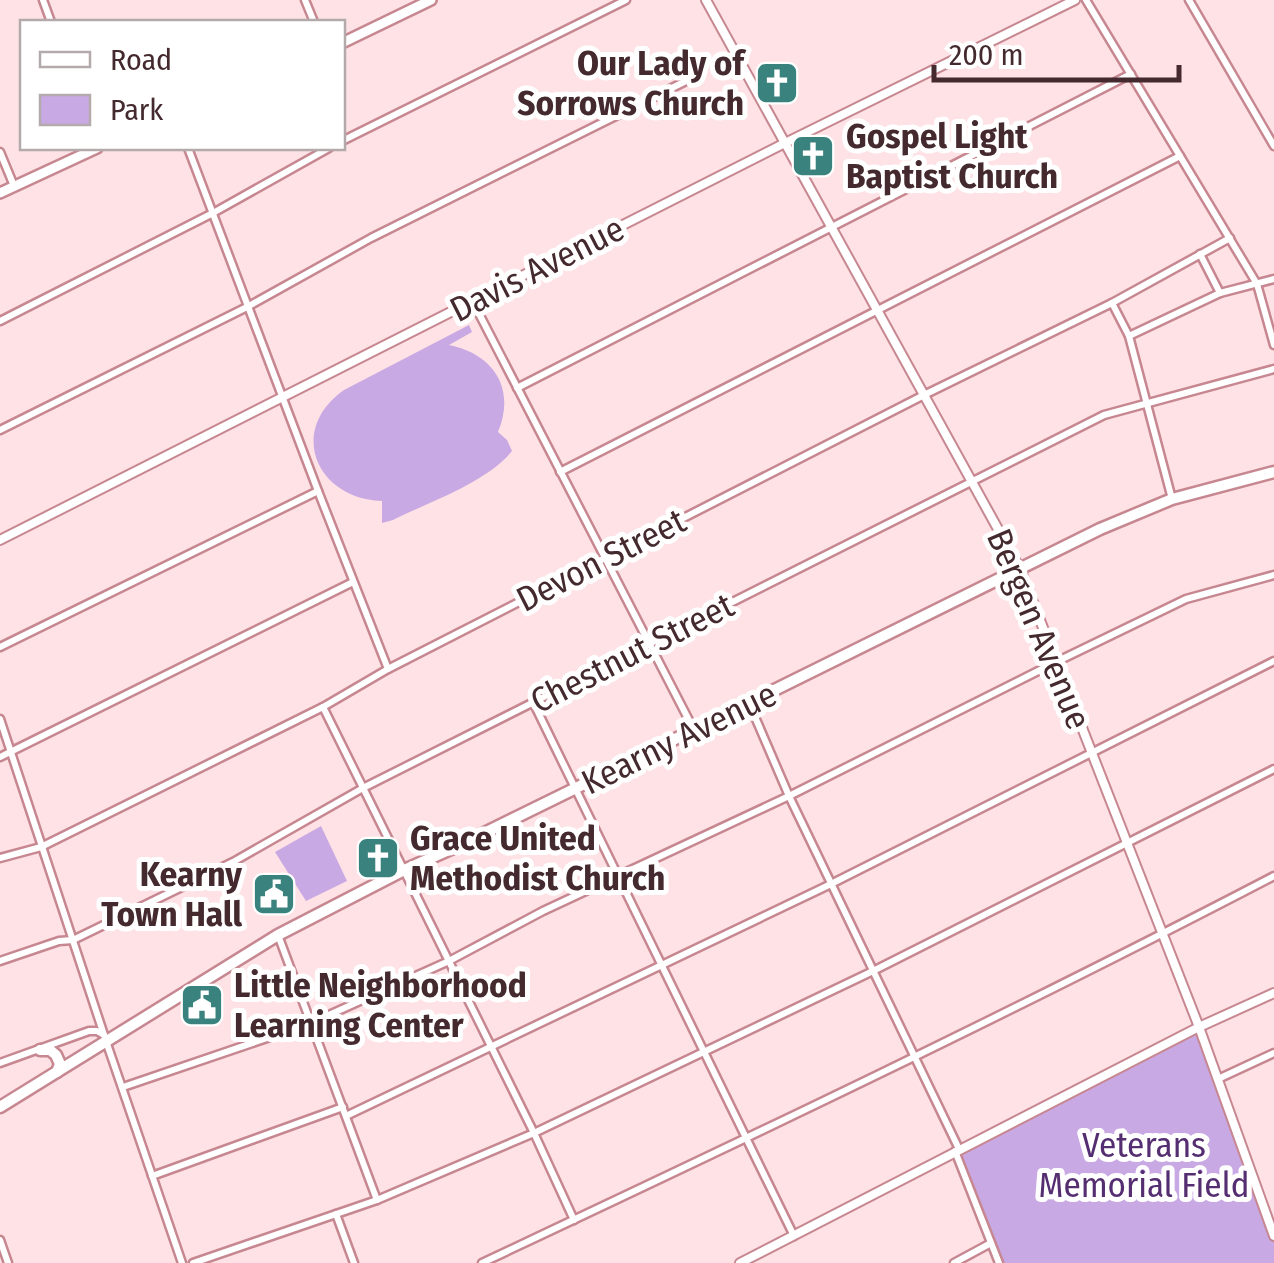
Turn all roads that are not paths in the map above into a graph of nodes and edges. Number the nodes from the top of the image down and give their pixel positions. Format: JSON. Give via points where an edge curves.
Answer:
{"nodes":[{"id":1,"x":431,"y":0,"type":"edge"},
{"id":2,"x":626,"y":0,"type":"edge"},
{"id":3,"x":706,"y":0,"type":"edge"},
{"id":4,"x":1075,"y":0,"type":"edge"},
{"id":5,"x":1086,"y":0,"type":"edge"},
{"id":6,"x":1190,"y":0,"type":"edge"},
{"id":7,"x":345,"y":42,"type":"edge"},
{"id":8,"x":1131,"y":74,"type":"junction"},
{"id":9,"x":692,"y":78,"type":"dead end"},
{"id":10,"x":345,"y":140,"type":"edge"},
{"id":11,"x":785,"y":142,"type":"junction"},
{"id":12,"x":1274,"y":146,"type":"edge"},
{"id":13,"x":93,"y":150,"type":"edge"},
{"id":14,"x":189,"y":150,"type":"edge"},
{"id":15,"x":326,"y":150,"type":"edge"},
{"id":16,"x":0,"y":152,"type":"edge"},
{"id":17,"x":1180,"y":156,"type":"junction"},
{"id":18,"x":14,"y":186,"type":"junction"},
{"id":19,"x":0,"y":193,"type":"edge"},
{"id":20,"x":213,"y":213,"type":"junction"},
{"id":21,"x":832,"y":228,"type":"junction"},
{"id":22,"x":1230,"y":238,"type":"junction"},
{"id":23,"x":1200,"y":254,"type":"junction"},
{"id":24,"x":1274,"y":279,"type":"edge"},
{"id":25,"x":1257,"y":284,"type":"junction"},
{"id":26,"x":1220,"y":293,"type":"junction"},
{"id":27,"x":473,"y":302,"type":"junction"},
{"id":28,"x":1112,"y":303,"type":"junction"},
{"id":29,"x":247,"y":306,"type":"junction"},
{"id":30,"x":877,"y":309,"type":"junction"},
{"id":31,"x":0,"y":321,"type":"edge"},
{"id":32,"x":1129,"y":336,"type":"junction"},
{"id":33,"x":1274,"y":345,"type":"edge"},
{"id":34,"x":1274,"y":370,"type":"edge"},
{"id":35,"x":517,"y":388,"type":"junction"},
{"id":36,"x":924,"y":395,"type":"junction"},
{"id":37,"x":282,"y":398,"type":"junction"},
{"id":38,"x":1146,"y":404,"type":"junction"},
{"id":39,"x":0,"y":430,"type":"edge"},
{"id":40,"x":560,"y":472,"type":"junction"},
{"id":41,"x":1274,"y":472,"type":"edge"},
{"id":42,"x":972,"y":482,"type":"junction"},
{"id":43,"x":318,"y":492,"type":"junction"},
{"id":44,"x":1172,"y":499,"type":"junction"},
{"id":45,"x":0,"y":540,"type":"edge"},
{"id":46,"x":604,"y":559,"type":"junction"},
{"id":47,"x":1020,"y":569,"type":"junction"},
{"id":48,"x":1274,"y":576,"type":"edge"},
{"id":49,"x":352,"y":582,"type":"junction"},
{"id":50,"x":649,"y":644,"type":"junction"},
{"id":51,"x":0,"y":646,"type":"edge"},
{"id":52,"x":1274,"y":661,"type":"edge"},
{"id":53,"x":1056,"y":662,"type":"junction"},
{"id":54,"x":388,"y":669,"type":"junction"},
{"id":55,"x":749,"y":703,"type":"junction"},
{"id":56,"x":534,"y":704,"type":"junction"},
{"id":57,"x":324,"y":706,"type":"junction"},
{"id":58,"x":0,"y":719,"type":"edge"},
{"id":59,"x":694,"y":730,"type":"junction"},
{"id":60,"x":10,"y":753,"type":"junction"},
{"id":61,"x":1092,"y":754,"type":"junction"},
{"id":62,"x":0,"y":756,"type":"edge"},
{"id":63,"x":1274,"y":769,"type":"edge"},
{"id":64,"x":363,"y":788,"type":"junction"},
{"id":65,"x":576,"y":788,"type":"junction"},
{"id":66,"x":789,"y":796,"type":"junction"},
{"id":67,"x":1127,"y":844,"type":"junction"},
{"id":68,"x":41,"y":847,"type":"junction"},
{"id":69,"x":0,"y":858,"type":"edge"},
{"id":70,"x":404,"y":870,"type":"junction"},
{"id":71,"x":619,"y":876,"type":"junction"},
{"id":72,"x":1274,"y":876,"type":"edge"},
{"id":73,"x":831,"y":884,"type":"junction"},
{"id":74,"x":1163,"y":934,"type":"junction"},
{"id":75,"x":278,"y":935,"type":"junction"},
{"id":76,"x":74,"y":940,"type":"junction"},
{"id":77,"x":0,"y":961,"type":"edge"},
{"id":78,"x":450,"y":961,"type":"junction"},
{"id":79,"x":661,"y":964,"type":"junction"},
{"id":80,"x":872,"y":970,"type":"junction"},
{"id":81,"x":1274,"y":993,"type":"edge"},
{"id":82,"x":311,"y":1023,"type":"junction"},
{"id":83,"x":1198,"y":1027,"type":"junction"},
{"id":84,"x":106,"y":1041,"type":"junction"},
{"id":85,"x":490,"y":1046,"type":"junction"},
{"id":86,"x":40,"y":1050,"type":"junction"},
{"id":87,"x":704,"y":1053,"type":"junction"},
{"id":88,"x":1274,"y":1053,"type":"edge"},
{"id":89,"x":914,"y":1057,"type":"junction"},
{"id":90,"x":0,"y":1064,"type":"edge"},
{"id":91,"x":57,"y":1073,"type":"junction"},
{"id":92,"x":1218,"y":1080,"type":"junction"},
{"id":93,"x":122,"y":1087,"type":"junction"},
{"id":94,"x":0,"y":1107,"type":"edge"},
{"id":95,"x":344,"y":1112,"type":"junction"},
{"id":96,"x":534,"y":1132,"type":"junction"},
{"id":97,"x":747,"y":1140,"type":"junction"},
{"id":98,"x":957,"y":1150,"type":"junction"},
{"id":99,"x":152,"y":1176,"type":"junction"},
{"id":100,"x":377,"y":1200,"type":"junction"},
{"id":101,"x":336,"y":1214,"type":"junction"},
{"id":102,"x":574,"y":1220,"type":"junction"},
{"id":103,"x":794,"y":1236,"type":"junction"},
{"id":104,"x":1274,"y":1236,"type":"edge"},
{"id":105,"x":0,"y":1240,"type":"edge"},
{"id":106,"x":991,"y":1243,"type":"junction"},
{"id":107,"x":8,"y":1263,"type":"edge"},
{"id":108,"x":182,"y":1263,"type":"edge"},
{"id":109,"x":193,"y":1263,"type":"edge"},
{"id":110,"x":354,"y":1263,"type":"edge"},
{"id":111,"x":482,"y":1263,"type":"edge"},
{"id":112,"x":740,"y":1263,"type":"edge"},
{"id":113,"x":954,"y":1263,"type":"edge"},
{"id":114,"x":999,"y":1263,"type":"edge"}],
"edges":[{"from":1,"to":7,"type":"main road"},
{"from":2,"to":10,"type":"street"},
{"from":3,"to":11,"type":"street","name":"Bergen Avenue"},
{"from":4,"to":11,"type":"street","name":"Davis Avenue"},
{"from":5,"to":8,"type":"street"},
{"from":6,"to":12,"type":"street"},
{"from":8,"to":17,"type":"street"},
{"from":8,"to":21,"type":"street"},
{"from":9,"to":29,"type":"street"},
{"from":11,"to":21,"type":"street","name":"Bergen Avenue"},
{"from":11,"to":27,"type":"street","name":"Davis Avenue"},
{"from":13,"to":18,"type":"main road"},
{"from":14,"to":20,"type":"street"},
{"from":15,"to":20,"type":"street"},
{"from":16,"to":18,"type":"street"},
{"from":17,"to":22,"type":"street"},
{"from":17,"to":30,"type":"street"},
{"from":18,"to":19,"type":"main road"},
{"from":20,"to":29,"type":"street"},
{"from":20,"to":31,"type":"street"},
{"from":21,"to":30,"type":"street","name":"Bergen Avenue"},
{"from":21,"to":35,"type":"street"},
{"from":22,"to":23,"type":"street","name":"Devon Street"},
{"from":22,"to":25,"type":"street"},
{"from":23,"to":26,"type":"street"},
{"from":23,"to":28,"type":"street","name":"Devon Street"},
{"from":24,"to":25,"type":"street"},
{"from":25,"to":26,"type":"street"},
{"from":25,"to":33,"type":"street"},
{"from":26,"to":32,"type":"street"},
{"from":27,"to":35,"type":"street"},
{"from":27,"to":37,"type":"street","name":"Davis Avenue"},
{"from":28,"to":32,"type":"street"},
{"from":28,"to":36,"type":"street","name":"Devon Street"},
{"from":29,"to":37,"type":"street"},
{"from":29,"to":39,"type":"street"},
{"from":30,"to":36,"type":"street","name":"Bergen Avenue"},
{"from":30,"to":40,"type":"street"},
{"from":32,"to":38,"type":"street"},
{"from":34,"to":38,"type":"street","name":"Chestnut Street"},
{"from":35,"to":40,"type":"street"},
{"from":36,"to":42,"type":"street","name":"Bergen Avenue"},
{"from":36,"to":46,"type":"street","name":"Devon Street"},
{"from":37,"to":43,"type":"street"},
{"from":37,"to":45,"type":"street","name":"Davis Avenue"},
{"from":38,"to":42,"type":"street","name":"Chestnut Street","via":[[1104,415]]},
{"from":38,"to":44,"type":"street"},
{"from":40,"to":46,"type":"street"},
{"from":41,"to":44,"type":"main road","name":"Kearny Avenue"},
{"from":42,"to":47,"type":"street","name":"Bergen Avenue"},
{"from":42,"to":50,"type":"street","name":"Chestnut Street"},
{"from":43,"to":49,"type":"street"},
{"from":43,"to":51,"type":"street"},
{"from":44,"to":47,"type":"main road","name":"Kearny Avenue"},
{"from":46,"to":50,"type":"street"},
{"from":46,"to":54,"type":"street","name":"Devon Street"},
{"from":47,"to":53,"type":"street","name":"Bergen Avenue"},
{"from":47,"to":55,"type":"main road","name":"Kearny Avenue"},
{"from":48,"to":53,"type":"street","via":[[1186,599]]},
{"from":49,"to":54,"type":"street"},
{"from":49,"to":60,"type":"street"},
{"from":50,"to":56,"type":"street","name":"Chestnut Street"},
{"from":50,"to":59,"type":"street"},
{"from":52,"to":61,"type":"street"},
{"from":53,"to":61,"type":"street","name":"Bergen Avenue"},
{"from":53,"to":66,"type":"street"},
{"from":54,"to":57,"type":"street","name":"Devon Street"},
{"from":55,"to":59,"type":"main road","name":"Kearny Avenue"},
{"from":55,"to":66,"type":"street"},
{"from":56,"to":64,"type":"street","name":"Chestnut Street"},
{"from":56,"to":65,"type":"street"},
{"from":57,"to":64,"type":"street"},
{"from":57,"to":68,"type":"street","name":"Devon Street"},
{"from":58,"to":60,"type":"street"},
{"from":59,"to":65,"type":"main road","name":"Kearny Avenue"},
{"from":60,"to":62,"type":"street"},
{"from":60,"to":68,"type":"street"},
{"from":61,"to":67,"type":"street","name":"Bergen Avenue"},
{"from":61,"to":73,"type":"street"},
{"from":63,"to":67,"type":"street"},
{"from":64,"to":70,"type":"street"},
{"from":64,"to":76,"type":"street","name":"Chestnut Street"},
{"from":65,"to":70,"type":"main road","name":"Kearny Avenue"},
{"from":65,"to":71,"type":"street"},
{"from":66,"to":71,"type":"street"},
{"from":66,"to":73,"type":"street"},
{"from":67,"to":74,"type":"street","name":"Bergen Avenue"},
{"from":67,"to":80,"type":"street"},
{"from":68,"to":69,"type":"street","name":"Devon Street"},
{"from":68,"to":76,"type":"street"},
{"from":70,"to":75,"type":"main road","name":"Kearny Avenue"},
{"from":70,"to":78,"type":"street"},
{"from":71,"to":78,"type":"street"},
{"from":71,"to":79,"type":"street"},
{"from":72,"to":74,"type":"street"},
{"from":73,"to":79,"type":"street"},
{"from":73,"to":80,"type":"street"},
{"from":74,"to":83,"type":"street","name":"Bergen Avenue"},
{"from":74,"to":89,"type":"street"},
{"from":75,"to":82,"type":"street"},
{"from":75,"to":84,"type":"main road","name":"Kearny Avenue"},
{"from":76,"to":77,"type":"street","name":"Chestnut Street"},
{"from":76,"to":84,"type":"street"},
{"from":78,"to":82,"type":"street"},
{"from":78,"to":85,"type":"street"},
{"from":79,"to":85,"type":"street"},
{"from":79,"to":87,"type":"street"},
{"from":80,"to":87,"type":"street"},
{"from":80,"to":89,"type":"street"},
{"from":81,"to":83,"type":"street"},
{"from":82,"to":93,"type":"street"},
{"from":82,"to":95,"type":"street"},
{"from":83,"to":92,"type":"street","name":"Bergen Avenue"},
{"from":83,"to":98,"type":"street"},
{"from":84,"to":86,"type":"street","via":[[89,1031]]},
{"from":84,"to":91,"type":"main road","name":"Kearny Avenue"},
{"from":84,"to":93,"type":"street"},
{"from":85,"to":95,"type":"street"},
{"from":85,"to":96,"type":"street"},
{"from":86,"to":90,"type":"street"},
{"from":86,"to":91,"type":"main road","via":[[56,1055]]},
{"from":87,"to":96,"type":"street"},
{"from":87,"to":97,"type":"street"},
{"from":88,"to":92,"type":"street"},
{"from":89,"to":97,"type":"street"},
{"from":89,"to":98,"type":"street"},
{"from":91,"to":94,"type":"main road","name":"Kearny Avenue"},
{"from":92,"to":104,"type":"street","name":"Bergen Avenue"},
{"from":93,"to":99,"type":"street"},
{"from":95,"to":99,"type":"street"},
{"from":95,"to":100,"type":"street"},
{"from":96,"to":100,"type":"street"},
{"from":96,"to":102,"type":"street"},
{"from":97,"to":102,"type":"street"},
{"from":97,"to":103,"type":"street"},
{"from":98,"to":103,"type":"street"},
{"from":98,"to":106,"type":"street"},
{"from":99,"to":108,"type":"street"},
{"from":100,"to":101,"type":"street"},
{"from":101,"to":109,"type":"street"},
{"from":101,"to":110,"type":"street"},
{"from":102,"to":111,"type":"street"},
{"from":103,"to":112,"type":"street"},
{"from":105,"to":107,"type":"street"},
{"from":106,"to":113,"type":"street"},
{"from":106,"to":114,"type":"street"}]}
